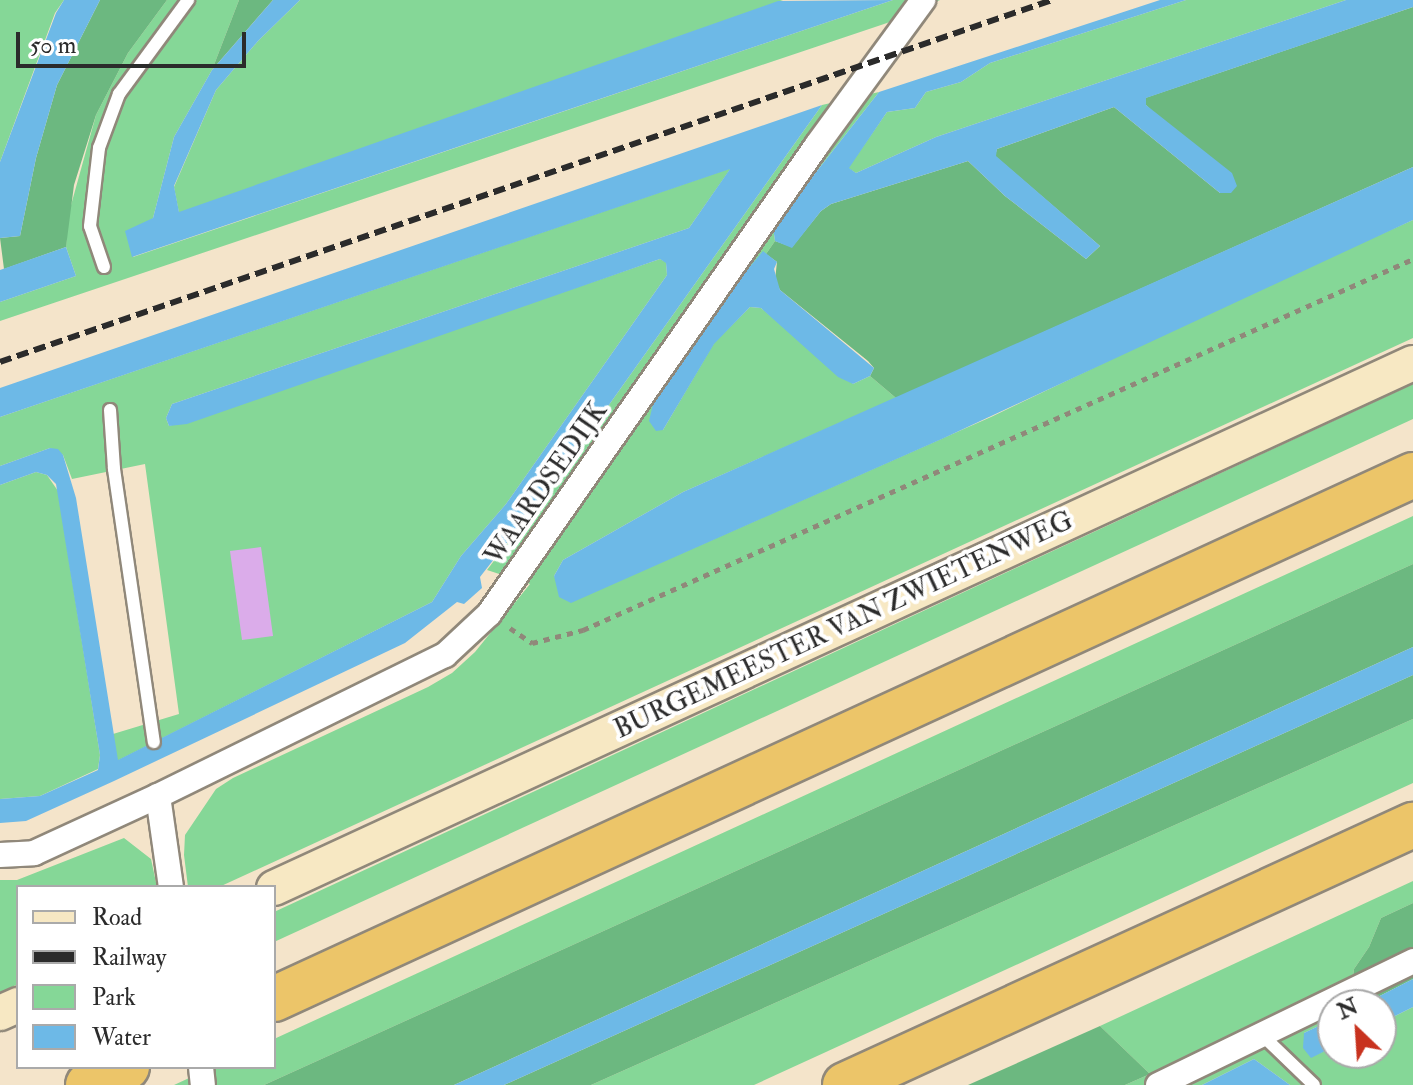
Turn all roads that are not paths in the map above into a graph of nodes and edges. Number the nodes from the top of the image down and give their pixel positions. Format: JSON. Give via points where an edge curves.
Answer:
{"nodes":[{"id":1,"x":188,"y":0,"type":"edge"},
{"id":2,"x":923,"y":0,"type":"edge"},
{"id":3,"x":104,"y":267,"type":"dead end"},
{"id":4,"x":1413,"y":363,"type":"edge"},
{"id":5,"x":110,"y":410,"type":"dead end"},
{"id":6,"x":1413,"y":475,"type":"edge"},
{"id":7,"x":154,"y":742,"type":"dead end"},
{"id":8,"x":158,"y":796,"type":"junction"},
{"id":9,"x":1413,"y":825,"type":"edge"},
{"id":10,"x":0,"y":855,"type":"edge"},
{"id":11,"x":171,"y":885,"type":"edge"},
{"id":12,"x":276,"y":887,"type":"edge"},
{"id":13,"x":1413,"y":961,"type":"edge"},
{"id":14,"x":276,"y":998,"type":"edge"},
{"id":15,"x":1262,"y":1035,"type":"junction"},
{"id":16,"x":123,"y":1069,"type":"edge"},
{"id":17,"x":88,"y":1085,"type":"edge"},
{"id":18,"x":845,"y":1085,"type":"edge"},
{"id":19,"x":1158,"y":1085,"type":"edge"},
{"id":20,"x":1314,"y":1085,"type":"edge"}],
"edges":[{"from":1,"to":3,"type":"lane","via":[[119,94],[99,148],[90,226]]},
{"from":2,"to":8,"type":"street","name":"WAARDSEDIJK","via":[[489,614],[445,655]]},
{"from":4,"to":12,"type":"main road","name":"BURGEMEESTER VAN ZWIETENWEG"},
{"from":5,"to":7,"type":"lane"},
{"from":6,"to":14,"type":"highway"},
{"from":8,"to":10,"type":"street","name":"WAARDSEDIJK","via":[[34,853]]},
{"from":8,"to":11,"type":"street"},
{"from":9,"to":18,"type":"highway"},
{"from":13,"to":15,"type":"street"},
{"from":15,"to":19,"type":"street"},
{"from":15,"to":20,"type":"lane"},
{"from":16,"to":17,"type":"highway"}]}
